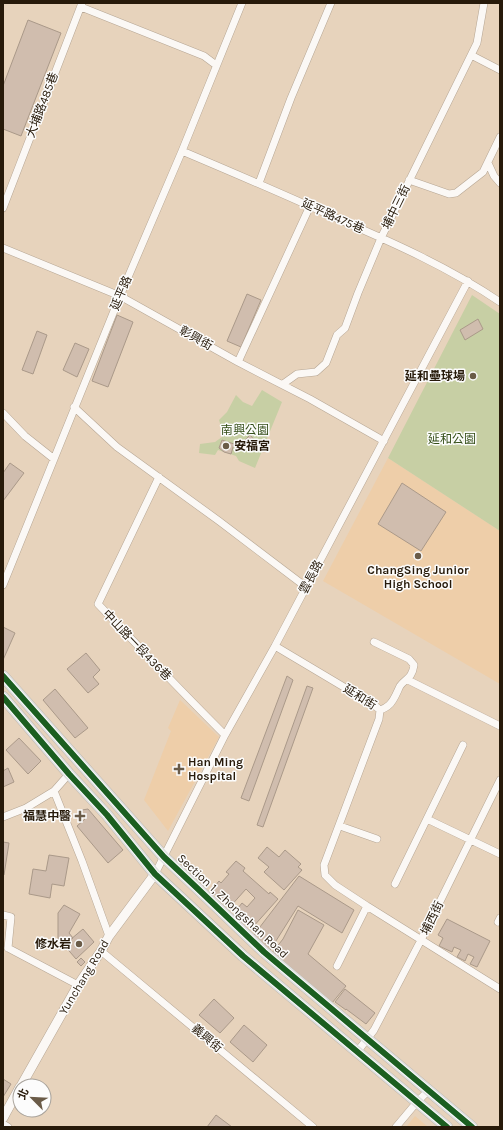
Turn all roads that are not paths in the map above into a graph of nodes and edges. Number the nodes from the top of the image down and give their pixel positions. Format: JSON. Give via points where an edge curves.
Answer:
{"nodes":[{"id":1,"x":242,"y":3,"type":"edge"},
{"id":2,"x":331,"y":3,"type":"edge"},
{"id":3,"x":484,"y":3,"type":"edge"},
{"id":4,"x":82,"y":5,"type":"edge"},
{"id":5,"x":471,"y":56,"type":"junction"},
{"id":6,"x":216,"y":65,"type":"junction"},
{"id":7,"x":500,"y":70,"type":"edge"},
{"id":8,"x":500,"y":136,"type":"edge"},
{"id":9,"x":182,"y":151,"type":"junction"},
{"id":10,"x":488,"y":163,"type":"junction"},
{"id":11,"x":410,"y":180,"type":"junction"},
{"id":12,"x":259,"y":182,"type":"junction"},
{"id":13,"x":500,"y":182,"type":"edge"},
{"id":14,"x":310,"y":206,"type":"junction"},
{"id":15,"x":3,"y":208,"type":"edge"},
{"id":16,"x":381,"y":238,"type":"junction"},
{"id":17,"x":3,"y":248,"type":"edge"},
{"id":18,"x":468,"y":281,"type":"junction"},
{"id":19,"x":120,"y":296,"type":"junction"},
{"id":20,"x":500,"y":302,"type":"edge"},
{"id":21,"x":238,"y":362,"type":"junction"},
{"id":22,"x":283,"y":384,"type":"junction"},
{"id":23,"x":74,"y":407,"type":"junction"},
{"id":24,"x":3,"y":413,"type":"edge"},
{"id":25,"x":384,"y":441,"type":"junction"},
{"id":26,"x":54,"y":459,"type":"junction"},
{"id":27,"x":159,"y":477,"type":"junction"},
{"id":28,"x":3,"y":585,"type":"edge"},
{"id":29,"x":306,"y":587,"type":"junction"},
{"id":30,"x":374,"y":642,"type":"dead end"},
{"id":31,"x":275,"y":646,"type":"junction"},
{"id":32,"x":3,"y":676,"type":"edge"},
{"id":33,"x":408,"y":680,"type":"junction"},
{"id":34,"x":3,"y":697,"type":"edge"},
{"id":35,"x":380,"y":710,"type":"junction"},
{"id":36,"x":500,"y":726,"type":"edge"},
{"id":37,"x":226,"y":735,"type":"junction"},
{"id":38,"x":463,"y":745,"type":"dead end"},
{"id":39,"x":69,"y":774,"type":"junction"},
{"id":40,"x":500,"y":780,"type":"edge"},
{"id":41,"x":54,"y":791,"type":"junction"},
{"id":42,"x":3,"y":817,"type":"edge"},
{"id":43,"x":427,"y":818,"type":"junction"},
{"id":44,"x":340,"y":826,"type":"junction"},
{"id":45,"x":377,"y":839,"type":"dead end"},
{"id":46,"x":471,"y":840,"type":"junction"},
{"id":47,"x":500,"y":854,"type":"edge"},
{"id":48,"x":164,"y":857,"type":"junction"},
{"id":49,"x":154,"y":874,"type":"junction"},
{"id":50,"x":395,"y":884,"type":"dead end"},
{"id":51,"x":367,"y":906,"type":"junction"},
{"id":52,"x":3,"y":915,"type":"edge"},
{"id":53,"x":109,"y":936,"type":"junction"},
{"id":54,"x":421,"y":940,"type":"junction"},
{"id":55,"x":6,"y":950,"type":"edge"},
{"id":56,"x":101,"y":951,"type":"junction"},
{"id":57,"x":337,"y":966,"type":"dead end"},
{"id":58,"x":78,"y":985,"type":"junction"},
{"id":59,"x":500,"y":989,"type":"edge"},
{"id":60,"x":366,"y":1039,"type":"junction"},
{"id":61,"x":357,"y":1052,"type":"junction"},
{"id":62,"x":25,"y":1078,"type":"edge"},
{"id":63,"x":428,"y":1091,"type":"junction"},
{"id":64,"x":12,"y":1102,"type":"edge"},
{"id":65,"x":417,"y":1102,"type":"junction"},
{"id":66,"x":3,"y":1118,"type":"edge"},
{"id":67,"x":3,"y":1124,"type":"edge"},
{"id":68,"x":8,"y":1127,"type":"edge"},
{"id":69,"x":313,"y":1127,"type":"edge"},
{"id":70,"x":396,"y":1127,"type":"edge"},
{"id":71,"x":447,"y":1127,"type":"edge"},
{"id":72,"x":472,"y":1127,"type":"edge"}],
"edges":[{"from":1,"to":6,"type":"street","name":"延平路"},
{"from":2,"to":12,"type":"street"},
{"from":3,"to":5,"type":"street","name":"埔中三街","via":[[477,43]]},
{"from":4,"to":6,"type":"street","via":[[204,56]]},
{"from":4,"to":15,"type":"street","name":"大埔路485巷"},
{"from":5,"to":7,"type":"street"},
{"from":5,"to":11,"type":"street","name":"埔中三街"},
{"from":6,"to":9,"type":"street","name":"延平路"},
{"from":8,"to":10,"type":"street"},
{"from":9,"to":12,"type":"street","name":"延平路475巷"},
{"from":9,"to":19,"type":"street","name":"延平路"},
{"from":10,"to":11,"type":"street","via":[[484,172],[456,193],[449,194]]},
{"from":10,"to":13,"type":"street"},
{"from":11,"to":16,"type":"street","name":"埔中三街"},
{"from":12,"to":14,"type":"street","name":"延平路475巷"},
{"from":14,"to":16,"type":"street","name":"延平路475巷"},
{"from":14,"to":21,"type":"street"},
{"from":16,"to":18,"type":"street","name":"延平路475巷"},
{"from":16,"to":22,"type":"street","name":"埔中三街","via":[[345,328],[337,335],[326,363],[316,372],[297,374]]},
{"from":17,"to":19,"type":"street","name":"彰興街"},
{"from":18,"to":20,"type":"street","name":"延平路475巷"},
{"from":18,"to":25,"type":"street","name":"雲長路"},
{"from":19,"to":21,"type":"street","name":"彰興街"},
{"from":19,"to":23,"type":"street","name":"延平路"},
{"from":21,"to":22,"type":"street","name":"彰興街"},
{"from":22,"to":25,"type":"street","name":"彰興街"},
{"from":23,"to":26,"type":"street","name":"延平路"},
{"from":23,"to":27,"type":"street","via":[[117,447]]},
{"from":24,"to":26,"type":"street","via":[[25,436]]},
{"from":25,"to":29,"type":"street","name":"雲長路"},
{"from":26,"to":28,"type":"street","name":"延平路"},
{"from":27,"to":29,"type":"street"},
{"from":27,"to":37,"type":"street","name":"中山路一段436巷","via":[[98,604]]},
{"from":29,"to":31,"type":"street","name":"雲長路"},
{"from":30,"to":33,"type":"street","via":[[409,659],[414,665]]},
{"from":31,"to":35,"type":"street","name":"延和街"},
{"from":31,"to":37,"type":"street","name":"雲長路"},
{"from":32,"to":48,"type":"main road","name":"Section 1, Zhongshan Road"},
{"from":33,"to":35,"type":"street","via":[[401,684],[389,705]]},
{"from":33,"to":36,"type":"street"},
{"from":34,"to":39,"type":"main road"},
{"from":35,"to":44,"type":"street","name":"延和街"},
{"from":37,"to":48,"type":"street","name":"雲長路"},
{"from":38,"to":43,"type":"street"},
{"from":39,"to":41,"type":"street"},
{"from":39,"to":49,"type":"main road","via":[[107,815]]},
{"from":40,"to":46,"type":"street","name":"埔西街"},
{"from":41,"to":42,"type":"street","via":[[26,808]]},
{"from":41,"to":53,"type":"street"},
{"from":43,"to":46,"type":"street"},
{"from":43,"to":50,"type":"street"},
{"from":44,"to":45,"type":"street"},
{"from":44,"to":51,"type":"street","name":"延和街","via":[[324,865],[324,875]]},
{"from":46,"to":47,"type":"street"},
{"from":46,"to":54,"type":"street","name":"埔西街"},
{"from":48,"to":49,"type":"street","name":"雲長路"},
{"from":48,"to":60,"type":"main road","name":"Section 1, Zhongshan Road","via":[[264,952]]},
{"from":49,"to":53,"type":"street","name":"Yunchang Road"},
{"from":49,"to":61,"type":"main road","via":[[243,956]]},
{"from":51,"to":54,"type":"street","name":"延和街"},
{"from":51,"to":57,"type":"street"},
{"from":52,"to":55,"type":"street","via":[[10,917]]},
{"from":53,"to":56,"type":"street","name":"Yunchang Road"},
{"from":54,"to":59,"type":"street","name":"延和街"},
{"from":54,"to":60,"type":"street","name":"埔西街","via":[[374,1030]]},
{"from":55,"to":58,"type":"street"},
{"from":56,"to":58,"type":"street","name":"Yunchang Road"},
{"from":56,"to":69,"type":"street","name":"義興街"},
{"from":58,"to":62,"type":"street","name":"Yunchang Road"},
{"from":60,"to":61,"type":"street","name":"埔西街"},
{"from":60,"to":63,"type":"main road","name":"Section 1, Zhongshan Road"},
{"from":61,"to":65,"type":"main road"},
{"from":63,"to":65,"type":"street"},
{"from":63,"to":72,"type":"main road","name":"Section 1, Zhongshan Road"},
{"from":64,"to":66,"type":"street","name":"Yunchang Road"},
{"from":65,"to":70,"type":"street"},
{"from":65,"to":71,"type":"main road"},
{"from":67,"to":68,"type":"street"}]}
